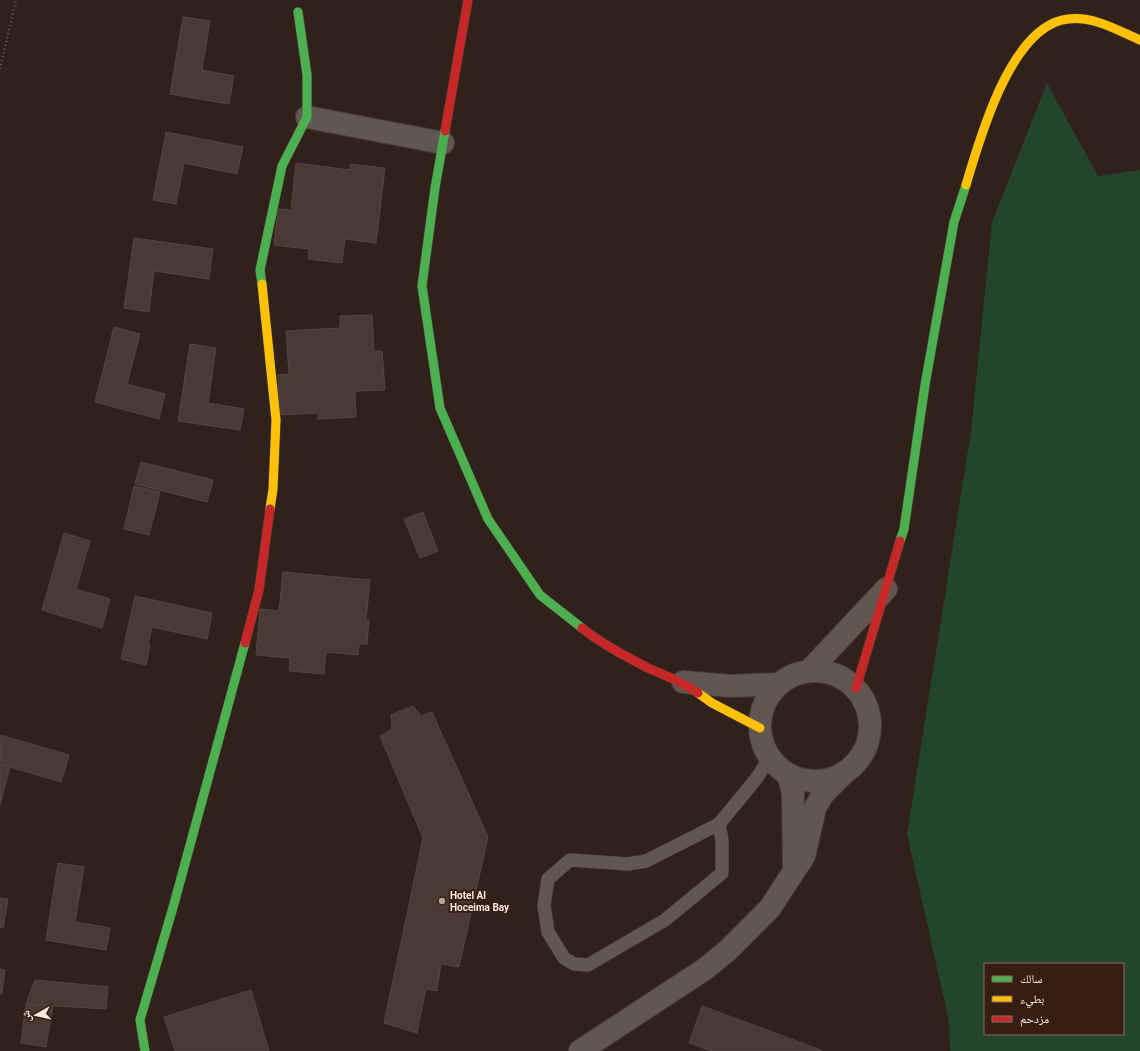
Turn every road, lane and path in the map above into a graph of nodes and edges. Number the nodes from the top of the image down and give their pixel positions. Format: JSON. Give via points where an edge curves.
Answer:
{"nodes":[{"id":1,"x":16,"y":0,"type":"edge"},
{"id":2,"x":468,"y":0,"type":"edge"},
{"id":3,"x":298,"y":12,"type":"dead end"},
{"id":4,"x":1140,"y":40,"type":"edge"},
{"id":5,"x":0,"y":69,"type":"edge"},
{"id":6,"x":307,"y":117,"type":"junction"},
{"id":7,"x":443,"y":143,"type":"junction"},
{"id":8,"x":886,"y":589,"type":"junction"},
{"id":9,"x":810,"y":670,"type":"junction"},
{"id":10,"x":683,"y":682,"type":"junction"},
{"id":11,"x":779,"y":684,"type":"junction"},
{"id":12,"x":856,"y":688,"type":"junction"},
{"id":13,"x":760,"y":728,"type":"junction"},
{"id":14,"x":770,"y":758,"type":"junction"},
{"id":15,"x":788,"y":774,"type":"junction"},
{"id":16,"x":842,"y":774,"type":"junction"},
{"id":17,"x":719,"y":824,"type":"junction"},
{"id":18,"x":794,"y":870,"type":"junction"},
{"id":19,"x":145,"y":1051,"type":"edge"},
{"id":20,"x":580,"y":1051,"type":"edge"}],
"edges":[{"from":1,"to":5,"type":"path"},
{"from":2,"to":7,"type":"street"},
{"from":3,"to":6,"type":"street","via":[[307,75]]},
{"from":4,"to":8,"type":"street","via":[[1098,21],[1068,19],[1051,24],[1038,31],[1020,54],[1001,86],[986,119],[954,222],[925,385],[904,529]]},
{"from":6,"to":7,"type":"street"},
{"from":6,"to":19,"type":"street","via":[[282,166],[260,270],[276,420],[273,489],[259,590],[140,1020]]},
{"from":7,"to":10,"type":"street","via":[[422,286],[440,408],[485,512],[540,596],[599,641]]},
{"from":8,"to":9,"type":"street"},
{"from":8,"to":12,"type":"street"},
{"from":9,"to":11,"type":"street","via":[[793,675]]},
{"from":9,"to":12,"type":"street","via":[[836,674]]},
{"from":10,"to":11,"type":"street","via":[[731,686]]},
{"from":10,"to":13,"type":"street","via":[[712,703]]},
{"from":11,"to":13,"type":"street","via":[[764,705]]},
{"from":12,"to":16,"type":"street","via":[[868,710],[870,735],[860,758]]},
{"from":13,"to":14,"type":"street","via":[[763,744]]},
{"from":14,"to":15,"type":"street"},
{"from":14,"to":17,"type":"lane"},
{"from":15,"to":16,"type":"street","via":[[803,780],[819,781]]},
{"from":15,"to":18,"type":"street","via":[[793,793]]},
{"from":16,"to":18,"type":"street","via":[[823,794],[815,808],[804,856]]},
{"from":17,"to":17,"type":"lane","via":[[722,840],[722,873],[665,920],[588,965],[574,964],[564,958],[548,932],[544,906],[548,879],[560,868],[570,860],[628,864],[646,860]]},
{"from":18,"to":20,"type":"street","via":[[784,890],[770,908],[727,951],[681,985]]}]}
